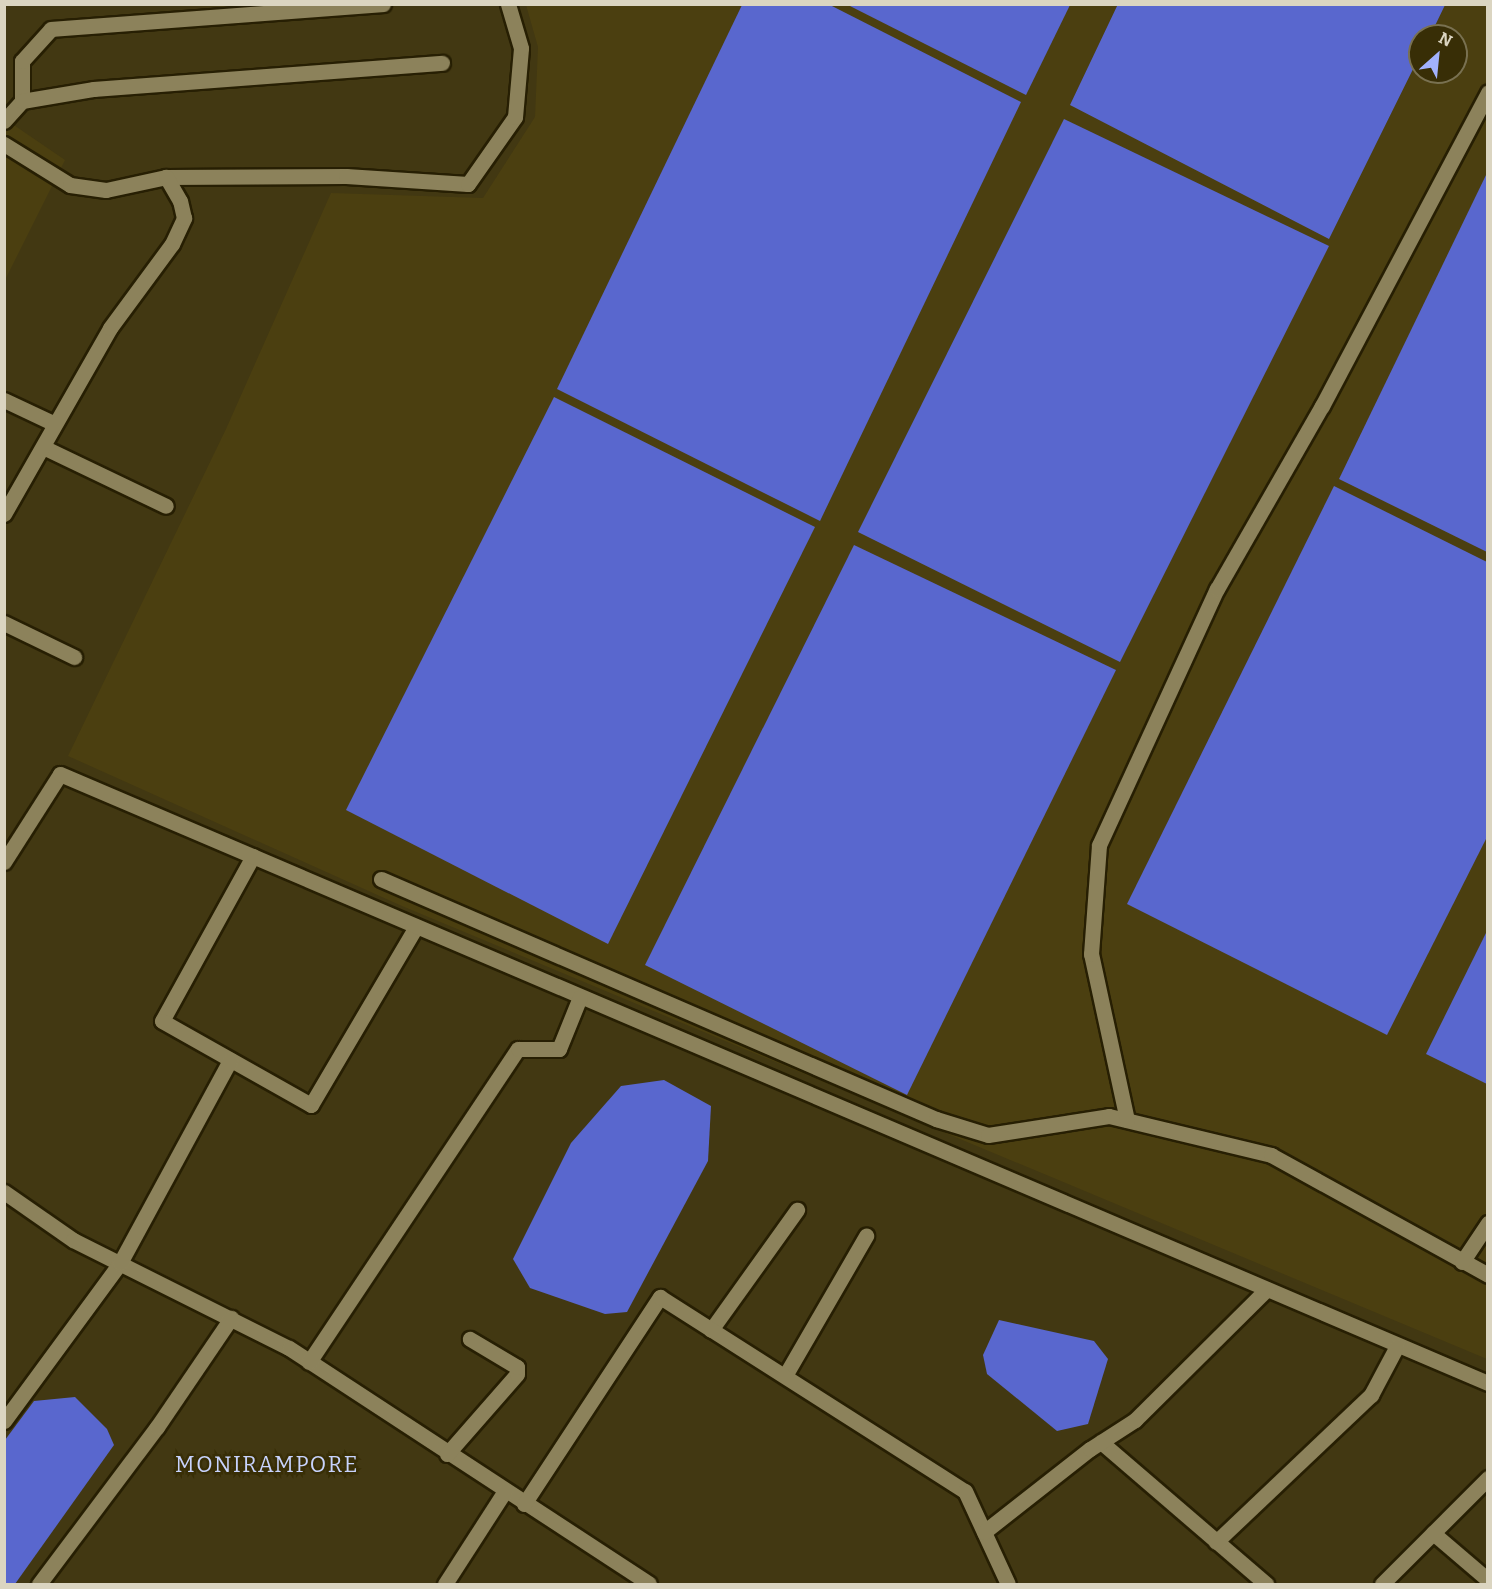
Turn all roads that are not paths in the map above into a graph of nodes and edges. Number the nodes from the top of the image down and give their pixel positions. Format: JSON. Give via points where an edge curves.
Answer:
{"nodes":[{"id":1,"x":383,"y":4,"type":"edge"},
{"id":2,"x":508,"y":4,"type":"edge"},
{"id":3,"x":442,"y":63,"type":"dead end"},
{"id":4,"x":1488,"y":92,"type":"edge"},
{"id":5,"x":22,"y":101,"type":"junction"},
{"id":6,"x":4,"y":121,"type":"edge"},
{"id":7,"x":4,"y":144,"type":"edge"},
{"id":8,"x":166,"y":177,"type":"junction"},
{"id":9,"x":4,"y":400,"type":"edge"},
{"id":10,"x":56,"y":424,"type":"junction"},
{"id":11,"x":43,"y":447,"type":"junction"},
{"id":12,"x":166,"y":506,"type":"dead end"},
{"id":13,"x":4,"y":514,"type":"edge"},
{"id":14,"x":4,"y":623,"type":"edge"},
{"id":15,"x":74,"y":657,"type":"dead end"},
{"id":16,"x":253,"y":856,"type":"junction"},
{"id":17,"x":4,"y":862,"type":"edge"},
{"id":18,"x":381,"y":879,"type":"dead end"},
{"id":19,"x":417,"y":927,"type":"junction"},
{"id":20,"x":580,"y":997,"type":"junction"},
{"id":21,"x":230,"y":1060,"type":"junction"},
{"id":22,"x":1127,"y":1120,"type":"junction"},
{"id":23,"x":4,"y":1192,"type":"edge"},
{"id":24,"x":797,"y":1210,"type":"dead end"},
{"id":25,"x":1488,"y":1223,"type":"edge"},
{"id":26,"x":866,"y":1236,"type":"dead end"},
{"id":27,"x":1462,"y":1262,"type":"junction"},
{"id":28,"x":120,"y":1263,"type":"junction"},
{"id":29,"x":1488,"y":1275,"type":"edge"},
{"id":30,"x":1266,"y":1290,"type":"junction"},
{"id":31,"x":231,"y":1318,"type":"junction"},
{"id":32,"x":711,"y":1330,"type":"junction"},
{"id":33,"x":470,"y":1339,"type":"dead end"},
{"id":34,"x":1397,"y":1346,"type":"junction"},
{"id":35,"x":309,"y":1362,"type":"junction"},
{"id":36,"x":786,"y":1374,"type":"junction"},
{"id":37,"x":1488,"y":1383,"type":"edge"},
{"id":38,"x":4,"y":1421,"type":"edge"},
{"id":39,"x":1101,"y":1442,"type":"junction"},
{"id":40,"x":447,"y":1454,"type":"junction"},
{"id":41,"x":1488,"y":1478,"type":"edge"},
{"id":42,"x":505,"y":1491,"type":"junction"},
{"id":43,"x":524,"y":1504,"type":"junction"},
{"id":44,"x":984,"y":1532,"type":"junction"},
{"id":45,"x":1433,"y":1533,"type":"junction"},
{"id":46,"x":1216,"y":1542,"type":"junction"},
{"id":47,"x":1488,"y":1580,"type":"edge"},
{"id":48,"x":39,"y":1584,"type":"edge"},
{"id":49,"x":445,"y":1584,"type":"edge"},
{"id":50,"x":649,"y":1584,"type":"edge"},
{"id":51,"x":1008,"y":1584,"type":"edge"},
{"id":52,"x":1266,"y":1584,"type":"edge"},
{"id":53,"x":1382,"y":1584,"type":"edge"}],
"edges":[{"from":1,"to":5,"type":"street","via":[[51,29],[22,61]]},
{"from":2,"to":8,"type":"street","via":[[521,48],[515,117],[468,184],[346,176]]},
{"from":3,"to":5,"type":"street","via":[[94,89]]},
{"from":4,"to":22,"type":"street","via":[[1322,406],[1217,589],[1099,845],[1091,954]]},
{"from":5,"to":6,"type":"street"},
{"from":7,"to":8,"type":"street","via":[[70,185],[106,190]]},
{"from":8,"to":10,"type":"street","via":[[180,201],[184,218],[172,244],[110,328]]},
{"from":9,"to":10,"type":"street"},
{"from":10,"to":11,"type":"street"},
{"from":11,"to":12,"type":"street"},
{"from":11,"to":13,"type":"street"},
{"from":14,"to":15,"type":"street"},
{"from":16,"to":17,"type":"street","via":[[60,774]]},
{"from":16,"to":19,"type":"street"},
{"from":16,"to":21,"type":"street","via":[[162,1021]]},
{"from":18,"to":22,"type":"street","via":[[936,1119],[988,1135],[1109,1116]]},
{"from":19,"to":20,"type":"street"},
{"from":19,"to":21,"type":"street","via":[[311,1105]]},
{"from":20,"to":30,"type":"street"},
{"from":20,"to":35,"type":"street","via":[[558,1049],[518,1049]]},
{"from":21,"to":28,"type":"street"},
{"from":22,"to":27,"type":"street","via":[[1271,1155]]},
{"from":23,"to":28,"type":"street","via":[[73,1240]]},
{"from":24,"to":32,"type":"street"},
{"from":25,"to":27,"type":"street"},
{"from":26,"to":36,"type":"street"},
{"from":27,"to":29,"type":"street"},
{"from":28,"to":31,"type":"street"},
{"from":28,"to":38,"type":"street"},
{"from":30,"to":34,"type":"street"},
{"from":30,"to":39,"type":"street","via":[[1134,1420]]},
{"from":31,"to":35,"type":"street"},
{"from":31,"to":48,"type":"street","via":[[157,1427]]},
{"from":32,"to":36,"type":"street"},
{"from":32,"to":43,"type":"street","via":[[660,1297]]},
{"from":33,"to":40,"type":"street","via":[[517,1367],[517,1374]]},
{"from":34,"to":37,"type":"street"},
{"from":34,"to":46,"type":"street","via":[[1371,1395]]},
{"from":35,"to":40,"type":"street"},
{"from":36,"to":44,"type":"street","via":[[964,1491]]},
{"from":39,"to":44,"type":"street"},
{"from":39,"to":46,"type":"street"},
{"from":40,"to":42,"type":"street"},
{"from":41,"to":45,"type":"street"},
{"from":42,"to":43,"type":"street"},
{"from":42,"to":49,"type":"street"},
{"from":43,"to":50,"type":"street"},
{"from":44,"to":51,"type":"street"},
{"from":45,"to":47,"type":"street"},
{"from":45,"to":53,"type":"street"},
{"from":46,"to":52,"type":"street"}]}
